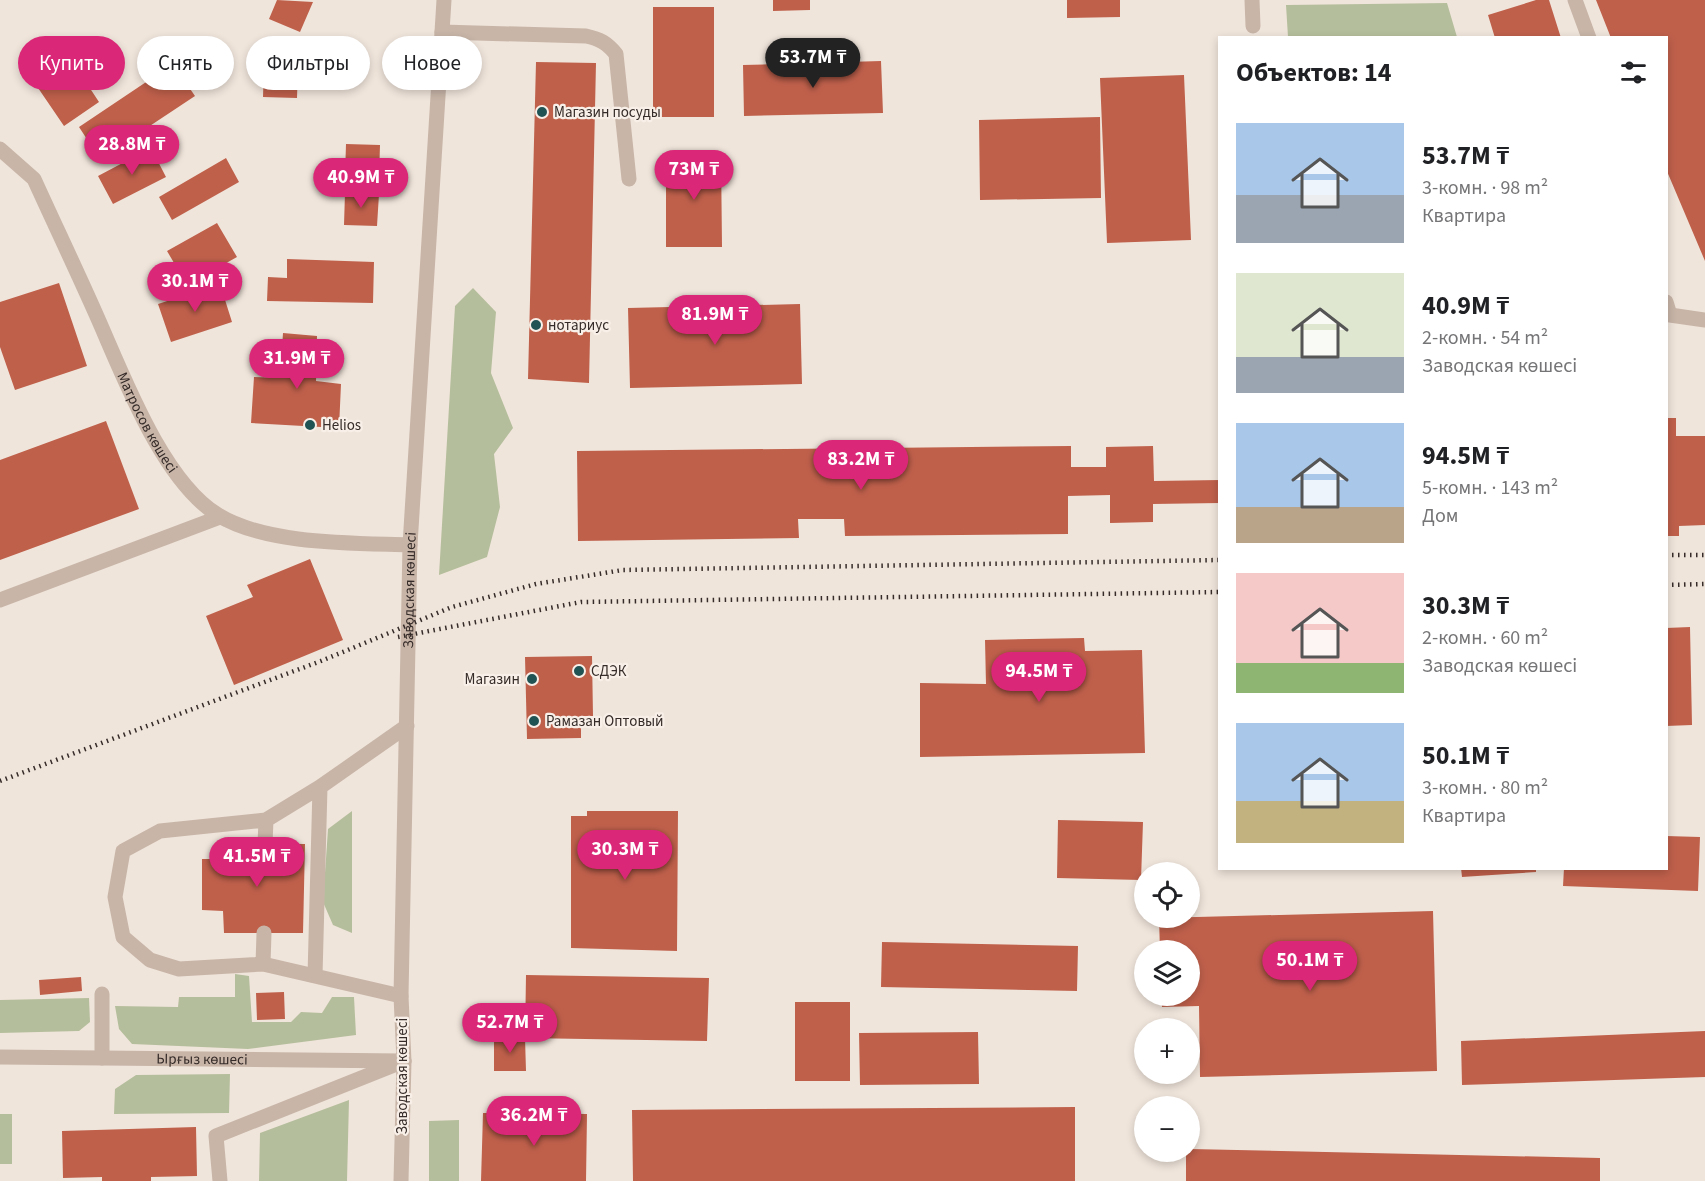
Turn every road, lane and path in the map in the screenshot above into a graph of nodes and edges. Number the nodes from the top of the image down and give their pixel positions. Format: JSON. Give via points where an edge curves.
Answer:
{"nodes":[{"id":1,"x":444,"y":0,"type":"edge"},
{"id":2,"x":1252,"y":0,"type":"edge"},
{"id":3,"x":1575,"y":0,"type":"edge"},
{"id":4,"x":1253,"y":26,"type":"dead end"},
{"id":5,"x":442,"y":32,"type":"junction"},
{"id":6,"x":1588,"y":36,"type":"edge"},
{"id":7,"x":0,"y":149,"type":"edge"},
{"id":8,"x":629,"y":179,"type":"dead end"},
{"id":9,"x":1668,"y":308,"type":"edge"},
{"id":10,"x":1705,"y":320,"type":"edge"},
{"id":11,"x":220,"y":517,"type":"junction"},
{"id":12,"x":410,"y":545,"type":"junction"},
{"id":13,"x":0,"y":600,"type":"edge"},
{"id":14,"x":407,"y":726,"type":"junction"},
{"id":15,"x":320,"y":787,"type":"junction"},
{"id":16,"x":266,"y":820,"type":"junction"},
{"id":17,"x":265,"y":844,"type":"dead end"},
{"id":18,"x":264,"y":933,"type":"dead end"},
{"id":19,"x":263,"y":964,"type":"junction"},
{"id":20,"x":315,"y":976,"type":"junction"},
{"id":21,"x":102,"y":994,"type":"dead end"},
{"id":22,"x":401,"y":996,"type":"junction"},
{"id":23,"x":0,"y":1057,"type":"edge"},
{"id":24,"x":102,"y":1058,"type":"junction"},
{"id":25,"x":404,"y":1061,"type":"junction"},
{"id":26,"x":220,"y":1181,"type":"edge"},
{"id":27,"x":401,"y":1181,"type":"edge"}],
"edges":[{"from":1,"to":5,"type":"street","name":"Заводская көшесі"},
{"from":2,"to":4,"type":"street"},
{"from":3,"to":6,"type":"street"},
{"from":5,"to":8,"type":"street","via":[[586,36],[608,45],[616,54]]},
{"from":5,"to":12,"type":"street","name":"Заводская көшесі"},
{"from":7,"to":11,"type":"street","name":"Матросов көшесі","via":[[34,179],[154,437],[182,483]]},
{"from":9,"to":10,"type":"street","via":[[1670,315]]},
{"from":11,"to":12,"type":"street","name":"Матросов көшесі","via":[[291,538]]},
{"from":11,"to":13,"type":"street"},
{"from":12,"to":14,"type":"street","name":"Заводская көшесі"},
{"from":14,"to":15,"type":"street"},
{"from":14,"to":22,"type":"street","name":"Заводская көшесі"},
{"from":15,"to":16,"type":"street"},
{"from":15,"to":20,"type":"street"},
{"from":16,"to":17,"type":"street"},
{"from":16,"to":19,"type":"street","via":[[160,831],[123,851],[115,897],[123,937],[150,960],[179,969]]},
{"from":18,"to":19,"type":"street"},
{"from":19,"to":20,"type":"street"},
{"from":20,"to":22,"type":"street"},
{"from":21,"to":24,"type":"street"},
{"from":22,"to":25,"type":"street","name":"Заводская көшесі"},
{"from":23,"to":24,"type":"street","name":"Ырғыз көшесі"},
{"from":24,"to":25,"type":"street","name":"Ырғыз көшесі"},
{"from":25,"to":26,"type":"street","via":[[216,1136]]},
{"from":25,"to":27,"type":"street","name":"Заводская көшесі"}]}
